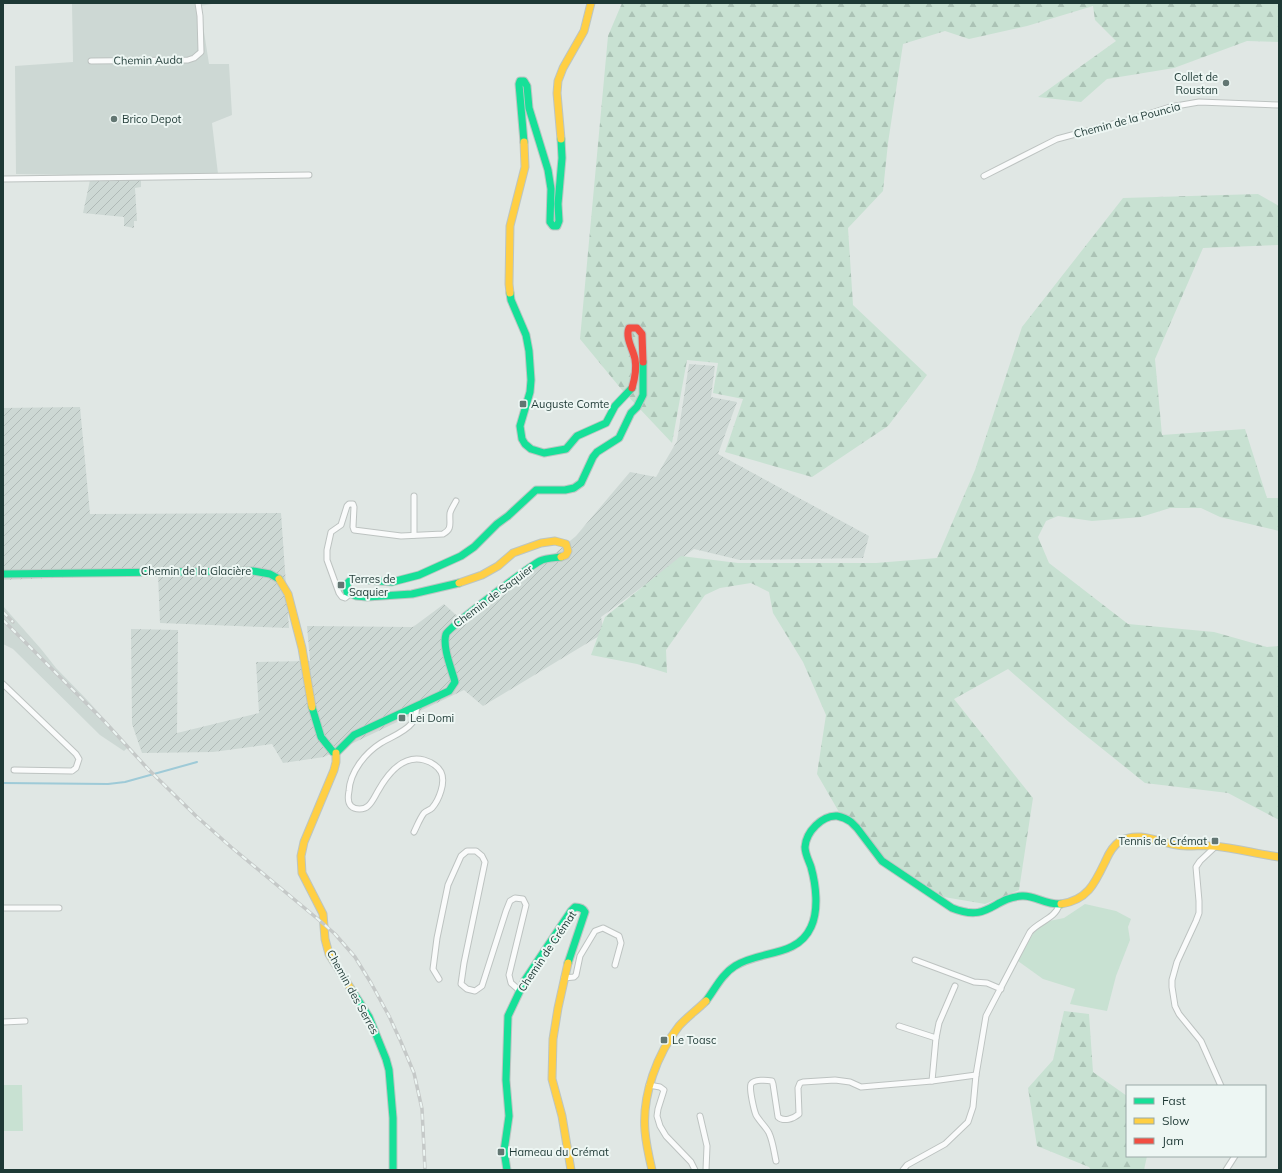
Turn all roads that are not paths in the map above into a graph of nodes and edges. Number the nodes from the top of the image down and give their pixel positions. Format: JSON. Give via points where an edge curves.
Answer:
{"nodes":[{"id":1,"x":198,"y":3,"type":"edge"},
{"id":2,"x":591,"y":3,"type":"edge"},
{"id":3,"x":91,"y":61,"type":"dead end"},
{"id":4,"x":1279,"y":105,"type":"edge"},
{"id":5,"x":309,"y":175,"type":"dead end"},
{"id":6,"x":984,"y":176,"type":"dead end"},
{"id":7,"x":3,"y":179,"type":"edge"},
{"id":8,"x":414,"y":496,"type":"dead end"},
{"id":9,"x":456,"y":501,"type":"dead end"},
{"id":10,"x":414,"y":535,"type":"junction"},
{"id":11,"x":3,"y":574,"type":"edge"},
{"id":12,"x":350,"y":594,"type":"junction"},
{"id":13,"x":3,"y":684,"type":"edge"},
{"id":14,"x":416,"y":706,"type":"junction"},
{"id":15,"x":336,"y":750,"type":"junction"},
{"id":16,"x":14,"y":770,"type":"dead end"},
{"id":17,"x":414,"y":832,"type":"dead end"},
{"id":18,"x":1216,"y":846,"type":"junction"},
{"id":19,"x":1279,"y":857,"type":"edge"},
{"id":20,"x":1059,"y":904,"type":"junction"},
{"id":21,"x":3,"y":908,"type":"edge"},
{"id":22,"x":59,"y":908,"type":"dead end"},
{"id":23,"x":915,"y":960,"type":"dead end"},
{"id":24,"x":615,"y":965,"type":"dead end"},
{"id":25,"x":564,"y":978,"type":"junction"},
{"id":26,"x":439,"y":979,"type":"dead end"},
{"id":27,"x":955,"y":986,"type":"dead end"},
{"id":28,"x":1002,"y":989,"type":"junction"},
{"id":29,"x":519,"y":990,"type":"junction"},
{"id":30,"x":24,"y":1021,"type":"dead end"},
{"id":31,"x":3,"y":1022,"type":"edge"},
{"id":32,"x":899,"y":1026,"type":"dead end"},
{"id":33,"x":936,"y":1038,"type":"junction"},
{"id":34,"x":976,"y":1075,"type":"junction"},
{"id":35,"x":932,"y":1081,"type":"junction"},
{"id":36,"x":649,"y":1085,"type":"junction"},
{"id":37,"x":1221,"y":1085,"type":"edge"},
{"id":38,"x":700,"y":1116,"type":"dead end"},
{"id":39,"x":1234,"y":1157,"type":"edge"},
{"id":40,"x":776,"y":1161,"type":"dead end"},
{"id":41,"x":393,"y":1170,"type":"edge"},
{"id":42,"x":507,"y":1170,"type":"edge"},
{"id":43,"x":571,"y":1170,"type":"edge"},
{"id":44,"x":652,"y":1170,"type":"edge"},
{"id":45,"x":695,"y":1170,"type":"edge"},
{"id":46,"x":706,"y":1170,"type":"edge"},
{"id":47,"x":903,"y":1170,"type":"edge"},
{"id":48,"x":1226,"y":1170,"type":"edge"}],
"edges":[{"from":1,"to":3,"type":"street","name":"Chemin Auda","via":[[201,52],[194,58]]},
{"from":2,"to":12,"type":"street","via":[[584,31],[558,81],[562,158],[559,221],[555,227],[550,222],[550,179],[529,108],[527,86],[524,81],[520,81],[519,84],[525,168],[510,226],[509,284],[511,300],[526,335],[529,351],[531,380],[529,397],[520,422],[521,434],[525,444],[531,449],[544,453],[566,448],[577,436],[603,425],[614,406],[631,389],[634,381],[635,358],[627,333],[632,327],[642,334],[644,376],[641,401],[631,413],[619,438],[597,452],[581,483],[574,488],[536,490],[462,556],[402,580],[380,582],[353,579],[346,587]]},
{"from":4,"to":6,"type":"street","name":"Chemin de la Pouncia","via":[[1200,102],[1170,107],[1057,139]]},
{"from":5,"to":7,"type":"street"},
{"from":8,"to":10,"type":"street"},
{"from":9,"to":10,"type":"street","via":[[450,514],[450,527],[447,532]]},
{"from":10,"to":12,"type":"street","via":[[354,530],[354,507],[349,504],[341,525],[332,532],[327,560],[339,593],[345,598]]},
{"from":11,"to":15,"type":"street","name":"Chemin de la Glacière","via":[[253,571],[274,576],[285,586],[288,594],[302,648],[311,704],[321,737],[327,745]]},
{"from":12,"to":14,"type":"street","name":"Chemin de Saquier","via":[[367,597],[424,592],[482,575],[513,553],[541,543],[555,540],[566,544],[566,555],[540,561],[450,629],[446,634],[445,646],[455,679],[454,685],[444,694]]},
{"from":13,"to":16,"type":"street","via":[[79,759],[72,771]]},
{"from":14,"to":15,"type":"street","name":"Chemin de Saquier","via":[[354,735]]},
{"from":14,"to":17,"type":"street","via":[[417,714],[411,725],[380,743],[361,761],[349,786],[348,798],[353,807],[365,808],[369,806],[396,766],[408,760],[430,761],[442,774],[442,789]]},
{"from":15,"to":41,"type":"street","name":"Chemin des Serres","via":[[334,770],[304,842],[302,868],[305,881],[323,914],[329,954],[369,1017],[386,1059],[392,1104]]},
{"from":18,"to":19,"type":"street"},
{"from":18,"to":20,"type":"street","via":[[1179,845],[1136,836],[1121,840],[1110,850],[1098,878],[1088,892],[1071,902]]},
{"from":18,"to":37,"type":"street","via":[[1196,867],[1198,917],[1177,962],[1172,987],[1174,1006],[1201,1041]]},
{"from":20,"to":28,"type":"street","via":[[1052,916],[1030,932]]},
{"from":20,"to":36,"type":"street","via":[[1020,896],[984,912],[971,914],[958,911],[878,858],[860,830],[846,819],[824,819],[815,825],[805,848],[814,878],[816,898],[814,917],[806,935],[785,950],[751,959],[730,968],[708,998],[687,1018],[671,1039],[658,1060]]},
{"from":21,"to":22,"type":"street"},
{"from":23,"to":28,"type":"street","via":[[974,982],[987,983]]},
{"from":24,"to":25,"type":"street","via":[[621,946],[619,936],[603,928],[598,929],[592,934],[583,951],[576,975]]},
{"from":25,"to":29,"type":"street","name":"Chemin de Crémat","via":[[571,951],[585,916],[580,907],[572,911]]},
{"from":25,"to":43,"type":"street","name":"Chemin de Crémat","via":[[554,1030],[552,1070]]},
{"from":26,"to":29,"type":"street","via":[[433,969],[448,885],[461,856],[467,851],[476,851],[485,862],[462,984],[467,989],[475,991],[482,986],[506,911],[510,901],[515,898],[523,899],[526,905],[509,975],[511,982]]},
{"from":27,"to":33,"type":"street"},
{"from":28,"to":34,"type":"street","via":[[986,1016]]},
{"from":29,"to":42,"type":"street","name":"Chemin de Crémat","via":[[508,1016],[507,1026],[506,1091],[509,1116],[504,1151]]},
{"from":30,"to":31,"type":"street"},
{"from":32,"to":33,"type":"street"},
{"from":33,"to":35,"type":"street"},
{"from":34,"to":35,"type":"street"},
{"from":34,"to":47,"type":"street","via":[[973,1107],[968,1122],[945,1144],[907,1165]]},
{"from":35,"to":40,"type":"street","via":[[861,1087],[835,1080],[803,1082],[798,1088],[799,1114],[785,1120],[778,1117],[772,1081],[753,1082],[750,1087],[754,1110],[770,1134]]},
{"from":36,"to":44,"type":"street","via":[[644,1128]]},
{"from":36,"to":45,"type":"street","via":[[664,1090],[657,1116],[662,1130],[691,1162]]},
{"from":38,"to":46,"type":"street","via":[[707,1146]]},
{"from":39,"to":48,"type":"street"}]}
